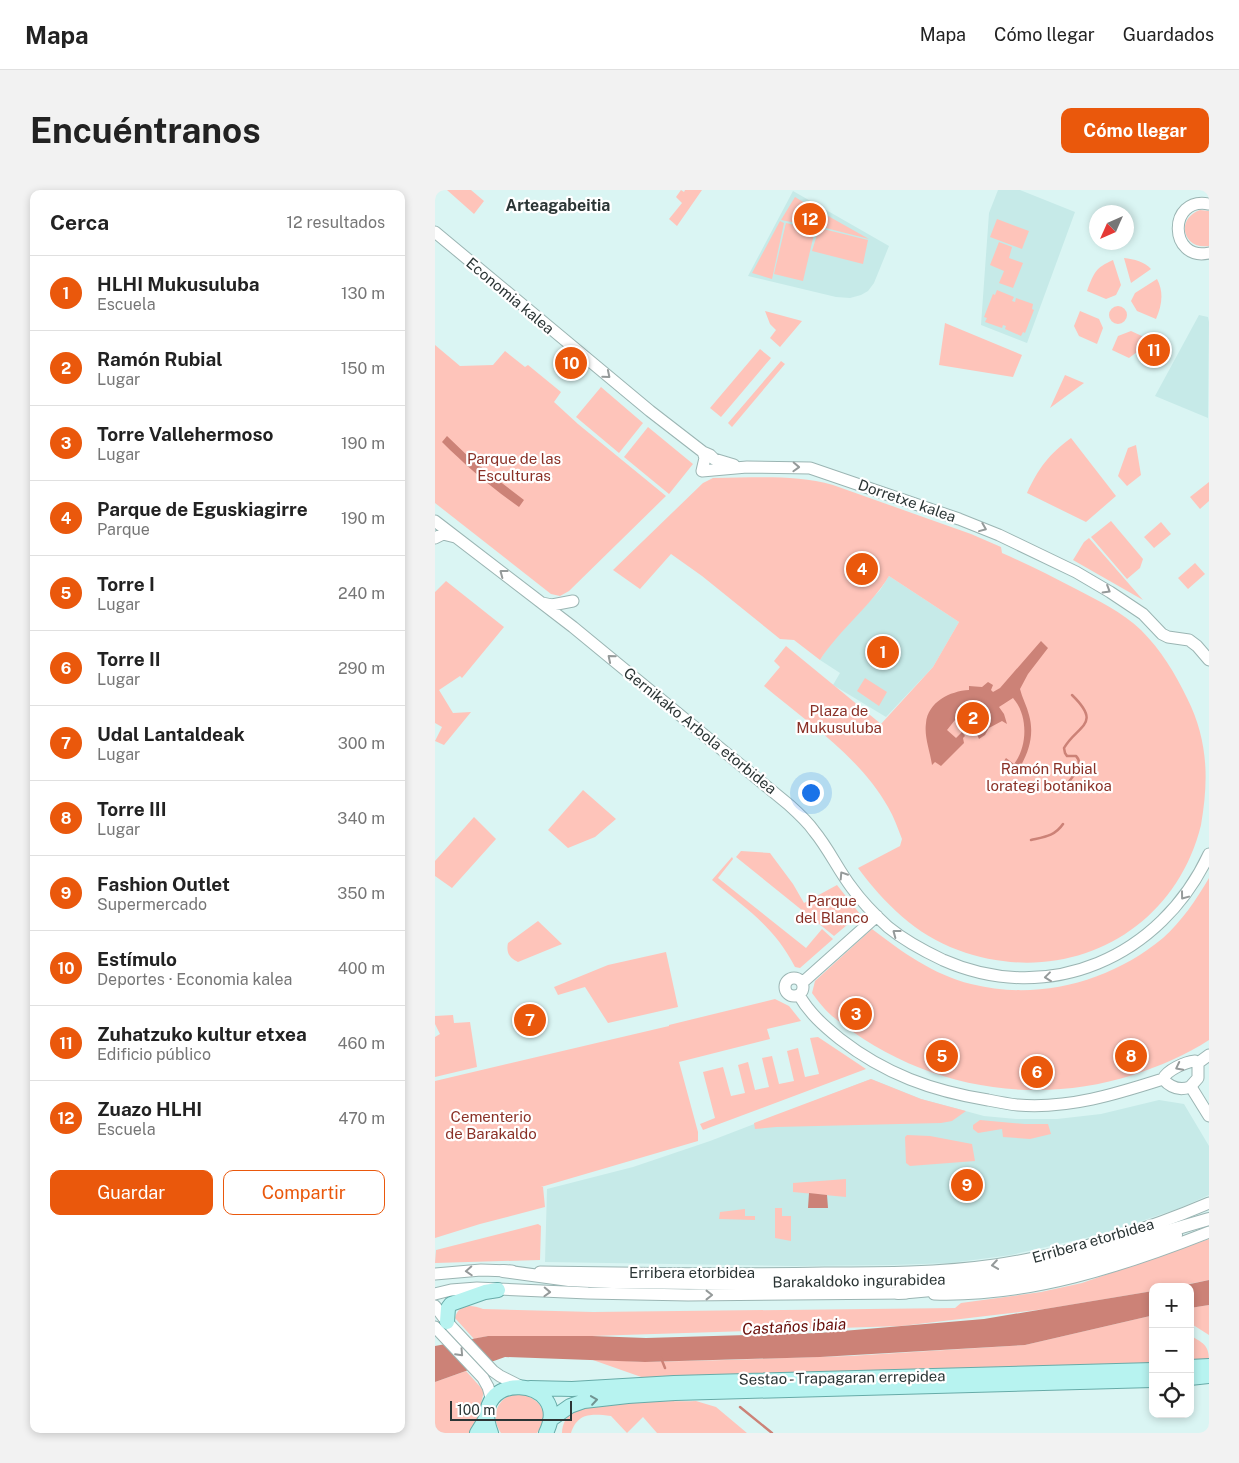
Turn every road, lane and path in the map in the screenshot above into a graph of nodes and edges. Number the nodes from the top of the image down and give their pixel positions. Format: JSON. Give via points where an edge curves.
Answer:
{"nodes":[{"id":1,"x":1209,"y":204,"type":"edge"},
{"id":2,"x":435,"y":232,"type":"edge"},
{"id":3,"x":1209,"y":252,"type":"edge"},
{"id":4,"x":703,"y":452,"type":"junction"},
{"id":5,"x":714,"y":459,"type":"joint"},
{"id":6,"x":743,"y":467,"type":"junction"},
{"id":7,"x":435,"y":521,"type":"edge"},
{"id":8,"x":456,"y":537,"type":"junction"},
{"id":9,"x":435,"y":538,"type":"edge"},
{"id":10,"x":573,"y":601,"type":"junction"},
{"id":11,"x":542,"y":603,"type":"junction"},
{"id":12,"x":559,"y":616,"type":"junction"},
{"id":13,"x":573,"y":627,"type":"junction"},
{"id":14,"x":1209,"y":660,"type":"edge"},
{"id":15,"x":1209,"y":854,"type":"edge"},
{"id":16,"x":875,"y":913,"type":"junction"},
{"id":17,"x":800,"y":981,"type":"junction"},
{"id":18,"x":799,"y":995,"type":"junction"},
{"id":19,"x":1209,"y":1056,"type":"edge"},
{"id":20,"x":1198,"y":1063,"type":"junction"},
{"id":21,"x":1163,"y":1079,"type":"junction"},
{"id":22,"x":1191,"y":1087,"type":"junction"},
{"id":23,"x":1209,"y":1116,"type":"edge"},
{"id":24,"x":1209,"y":1203,"type":"edge"},
{"id":25,"x":1209,"y":1219,"type":"edge"},
{"id":26,"x":1209,"y":1232,"type":"edge"},
{"id":27,"x":1013,"y":1262,"type":"junction"},
{"id":28,"x":1041,"y":1266,"type":"junction"},
{"id":29,"x":503,"y":1271,"type":"junction"},
{"id":30,"x":435,"y":1274,"type":"edge"},
{"id":31,"x":498,"y":1290,"type":"junction"},
{"id":32,"x":898,"y":1293,"type":"junction"},
{"id":33,"x":435,"y":1294,"type":"edge"},
{"id":34,"x":435,"y":1306,"type":"edge"},
{"id":35,"x":439,"y":1325,"type":"edge"},
{"id":36,"x":1209,"y":1366,"type":"edge"},
{"id":37,"x":1194,"y":1367,"type":"edge"},
{"id":38,"x":1149,"y":1370,"type":"edge"},
{"id":39,"x":1209,"y":1376,"type":"edge"},
{"id":40,"x":1194,"y":1378,"type":"edge"},
{"id":41,"x":1149,"y":1380,"type":"edge"},
{"id":42,"x":525,"y":1387,"type":"junction"},
{"id":43,"x":492,"y":1401,"type":"junction"},
{"id":44,"x":487,"y":1417,"type":"junction"},
{"id":45,"x":548,"y":1429,"type":"edge"},
{"id":46,"x":477,"y":1433,"type":"edge"},
{"id":47,"x":491,"y":1433,"type":"edge"}],
"edges":[{"from":1,"to":3,"type":"street","via":[[1200,203],[1188,208],[1178,221],[1177,229],[1183,245],[1197,253]]},
{"from":2,"to":4,"type":"street","name":"Economia kalea","one_way":true},
{"from":4,"to":5,"type":"street","name":"Economia kalea"},
{"from":4,"to":6,"type":"street","name":"Dorretxe kalea","via":[[702,471]]},
{"from":5,"to":6,"type":"street","name":"Dorretxe kalea"},
{"from":6,"to":14,"type":"street","name":"Dorretxe kalea","one_way":true,"via":[[810,468],[999,534],[1110,592],[1143,614],[1162,634],[1184,638],[1197,646]]},
{"from":7,"to":8,"type":"street","name":"Gernikako Arbola etorbidea"},
{"from":8,"to":9,"type":"street","via":[[443,534]]},
{"from":11,"to":8,"type":"street","name":"Gernikako Arbola etorbidea","one_way":true},
{"from":10,"to":11,"type":"street","via":[[552,605]]},
{"from":10,"to":12,"type":"street"},
{"from":10,"to":13,"type":"street","via":[[570,608]]},
{"from":11,"to":12,"type":"street","name":"Gernikako Arbola etorbidea"},
{"from":12,"to":13,"type":"street","name":"Gernikako Arbola etorbidea"},
{"from":16,"to":13,"type":"street","name":"Gernikako Arbola etorbidea","one_way":true,"via":[[852,889],[815,832],[788,804]]},
{"from":15,"to":16,"type":"street","name":"Gernikako Arbola etorbidea","one_way":true,"via":[[1185,894],[1152,931],[1102,961],[1065,975],[1009,977],[964,969],[923,951],[889,928]]},
{"from":16,"to":17,"type":"street"},
{"from":17,"to":18,"type":"street","via":[[803,989]]},
{"from":17,"to":18,"type":"street","via":[[789,978],[784,987],[789,995]]},
{"from":18,"to":21,"type":"street","via":[[818,1020],[854,1050],[884,1068],[930,1088],[1019,1105],[1056,1104],[1111,1096]]},
{"from":19,"to":20,"type":"street"},
{"from":20,"to":21,"type":"street","one_way":true,"via":[[1189,1062]]},
{"from":20,"to":22,"type":"street","via":[[1198,1078]]},
{"from":21,"to":22,"type":"street","via":[[1174,1088]]},
{"from":22,"to":23,"type":"street"},
{"from":24,"to":27,"type":"street","name":"Erribera etorbidea","via":[[1106,1240]]},
{"from":25,"to":28,"type":"main road","name":"Barakaldoko ingurabidea"},
{"from":25,"to":32,"type":"main road","name":"Barakaldoko ingurabidea","via":[[1157,1244],[1056,1272],[991,1285]]},
{"from":26,"to":32,"type":"street","name":"Erribera etorbidea","via":[[1101,1269],[1033,1285],[951,1295]]},
{"from":27,"to":28,"type":"main road"},
{"from":27,"to":29,"type":"street","name":"Erribera etorbidea","one_way":true,"via":[[958,1269],[867,1273]]},
{"from":28,"to":29,"type":"main road","name":"Barakaldoko ingurabidea","via":[[947,1280],[801,1283],[612,1282]]},
{"from":29,"to":30,"type":"street","name":"Erribera etorbidea","one_way":true},
{"from":31,"to":32,"type":"street","name":"Erribera etorbidea","one_way":true,"via":[[689,1295]]},
{"from":31,"to":33,"type":"street","name":"Erribera etorbidea","via":[[477,1288]]},
{"from":31,"to":35,"type":"main road","via":[[451,1304]]},
{"from":34,"to":35,"type":"street"},
{"from":35,"to":42,"type":"street","via":[[493,1371]]},
{"from":35,"to":43,"type":"street","one_way":true,"via":[[483,1378]]},
{"from":36,"to":37,"type":"main road"},
{"from":38,"to":42,"type":"main road","name":"Sestao - Trapagaran errepidea","via":[[674,1383],[572,1389]]},
{"from":39,"to":40,"type":"main road"},
{"from":45,"to":41,"type":"main road","name":"Sestao - Trapagaran errepidea","one_way":true,"via":[[570,1406],[584,1401],[637,1395]]},
{"from":42,"to":43,"type":"main road","via":[[504,1390]]},
{"from":42,"to":45,"type":"main road","via":[[537,1392],[547,1404]]},
{"from":43,"to":44,"type":"main road"},
{"from":44,"to":46,"type":"main road"},
{"from":44,"to":47,"type":"main road"}]}
